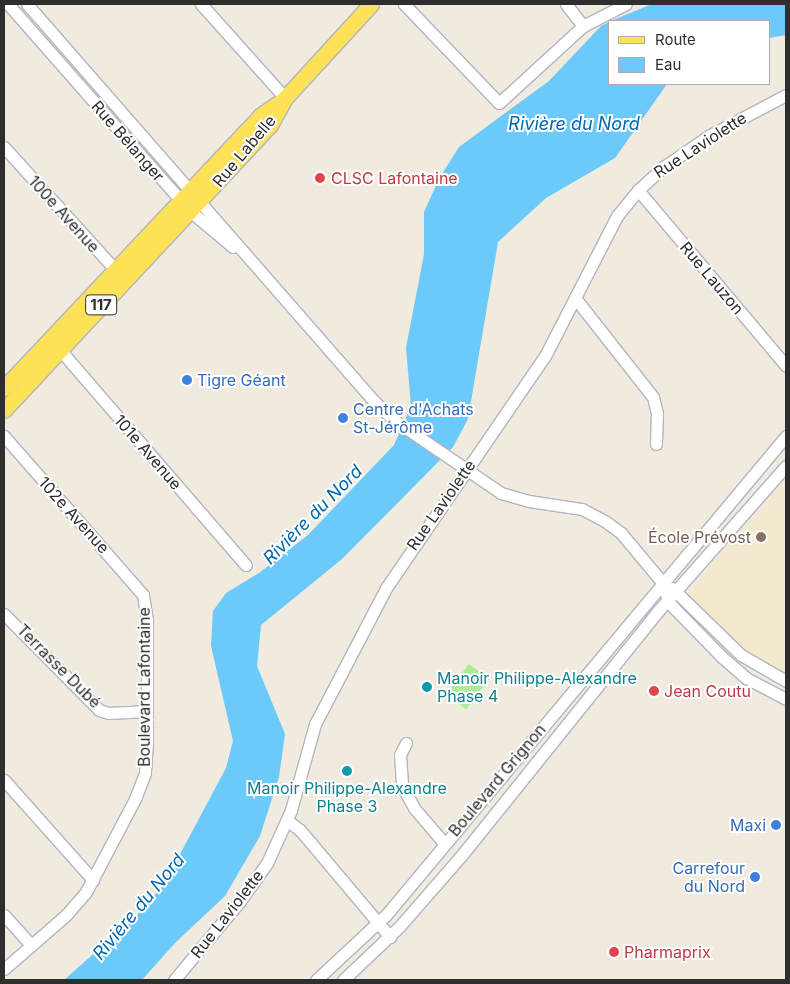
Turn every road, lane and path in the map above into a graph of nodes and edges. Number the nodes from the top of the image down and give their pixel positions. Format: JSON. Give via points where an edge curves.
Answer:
{"nodes":[{"id":1,"x":8,"y":4,"type":"edge"},
{"id":2,"x":26,"y":4,"type":"edge"},
{"id":3,"x":201,"y":4,"type":"edge"},
{"id":4,"x":370,"y":4,"type":"edge"},
{"id":5,"x":404,"y":4,"type":"edge"},
{"id":6,"x":566,"y":4,"type":"edge"},
{"id":7,"x":626,"y":4,"type":"edge"},
{"id":8,"x":584,"y":26,"type":"junction"},
{"id":9,"x":786,"y":95,"type":"edge"},
{"id":10,"x":286,"y":98,"type":"junction"},
{"id":11,"x":4,"y":147,"type":"edge"},
{"id":12,"x":638,"y":190,"type":"junction"},
{"id":13,"x":191,"y":201,"type":"junction"},
{"id":14,"x":120,"y":275,"type":"junction"},
{"id":15,"x":575,"y":298,"type":"junction"},
{"id":16,"x":56,"y":344,"type":"junction"},
{"id":17,"x":786,"y":366,"type":"edge"},
{"id":18,"x":4,"y":388,"type":"edge"},
{"id":19,"x":4,"y":410,"type":"edge"},
{"id":20,"x":4,"y":436,"type":"edge"},
{"id":21,"x":786,"y":436,"type":"edge"},
{"id":22,"x":656,"y":444,"type":"dead end"},
{"id":23,"x":786,"y":466,"type":"edge"},
{"id":24,"x":465,"y":470,"type":"junction"},
{"id":25,"x":246,"y":565,"type":"dead end"},
{"id":26,"x":662,"y":582,"type":"junction"},
{"id":27,"x":678,"y":591,"type":"junction"},
{"id":28,"x":143,"y":595,"type":"joint"},
{"id":29,"x":668,"y":601,"type":"junction"},
{"id":30,"x":4,"y":614,"type":"edge"},
{"id":31,"x":786,"y":681,"type":"edge"},
{"id":32,"x":786,"y":699,"type":"edge"},
{"id":33,"x":147,"y":711,"type":"junction"},
{"id":34,"x":406,"y":743,"type":"dead end"},
{"id":35,"x":4,"y":780,"type":"edge"},
{"id":36,"x":287,"y":820,"type":"junction"},
{"id":37,"x":444,"y":842,"type":"junction"},
{"id":38,"x":93,"y":880,"type":"junction"},
{"id":39,"x":4,"y":915,"type":"edge"},
{"id":40,"x":377,"y":924,"type":"junction"},
{"id":41,"x":390,"y":937,"type":"junction"},
{"id":42,"x":31,"y":945,"type":"junction"},
{"id":43,"x":4,"y":969,"type":"edge"},
{"id":44,"x":174,"y":980,"type":"edge"},
{"id":45,"x":316,"y":980,"type":"edge"},
{"id":46,"x":343,"y":980,"type":"edge"}],
"edges":[{"from":1,"to":13,"type":"street","name":"Rue Bélanger"},
{"from":2,"to":13,"type":"street","name":"Rue Bélanger"},
{"from":3,"to":10,"type":"street"},
{"from":4,"to":10,"type":"main road","name":"Rue Labelle","number":"117"},
{"from":5,"to":8,"type":"street","via":[[499,103]]},
{"from":6,"to":8,"type":"street"},
{"from":7,"to":8,"type":"street"},
{"from":9,"to":12,"type":"street","name":"Rue Laviolette","via":[[710,136],[665,166]]},
{"from":10,"to":13,"type":"main road","name":"Rue Labelle","number":"117","via":[[270,124]]},
{"from":11,"to":14,"type":"street","name":"100e Avenue"},
{"from":12,"to":15,"type":"street","name":"Rue Laviolette","via":[[598,248]]},
{"from":12,"to":17,"type":"street","name":"Rue Lauzon"},
{"from":13,"to":14,"type":"main road","number":"117"},
{"from":13,"to":24,"type":"street","name":"Rue Bélanger","via":[[258,268],[394,420]]},
{"from":14,"to":16,"type":"main road","number":"117"},
{"from":15,"to":22,"type":"street","via":[[653,397],[657,413]]},
{"from":15,"to":24,"type":"street","name":"Rue Laviolette","via":[[544,356]]},
{"from":16,"to":18,"type":"main road","number":"117"},
{"from":16,"to":19,"type":"main road","number":"117"},
{"from":16,"to":25,"type":"street","name":"101e Avenue"},
{"from":20,"to":28,"type":"street","name":"102e Avenue"},
{"from":21,"to":26,"type":"street","name":"Boulevard Grignon"},
{"from":23,"to":27,"type":"street","name":"Boulevard Grignon"},
{"from":24,"to":26,"type":"street","name":"Rue Bélanger","via":[[514,498],[564,505],[594,515],[621,533]]},
{"from":24,"to":36,"type":"street","name":"Rue Laviolette","via":[[386,588],[322,709],[311,735]]},
{"from":26,"to":27,"type":"street"},
{"from":26,"to":29,"type":"street"},
{"from":26,"to":37,"type":"street","name":"Boulevard Grignon"},
{"from":27,"to":29,"type":"street","name":"Boulevard Grignon"},
{"from":27,"to":31,"type":"street","via":[[741,654]]},
{"from":28,"to":33,"type":"street","name":"Boulevard Lafontaine","via":[[147,619]]},
{"from":29,"to":32,"type":"street","via":[[734,669]]},
{"from":29,"to":41,"type":"street","name":"Boulevard Grignon","via":[[519,787]]},
{"from":30,"to":33,"type":"street","name":"Terrasse Dubé","via":[[99,710],[109,713]]},
{"from":33,"to":38,"type":"street","name":"Boulevard Lafontaine","via":[[145,773]]},
{"from":34,"to":37,"type":"street","via":[[400,755],[402,786],[414,808]]},
{"from":35,"to":38,"type":"street"},
{"from":36,"to":40,"type":"street","via":[[300,830]]},
{"from":36,"to":44,"type":"street","name":"Rue Laviolette","via":[[255,882]]},
{"from":37,"to":40,"type":"street","name":"Boulevard Grignon"},
{"from":38,"to":42,"type":"street","name":"Boulevard Lafontaine","via":[[66,915]]},
{"from":39,"to":42,"type":"street"},
{"from":40,"to":41,"type":"street"},
{"from":40,"to":45,"type":"street","name":"Boulevard Grignon"},
{"from":41,"to":46,"type":"street","name":"Boulevard Grignon"},
{"from":42,"to":43,"type":"street","name":"Boulevard Lafontaine"}]}
